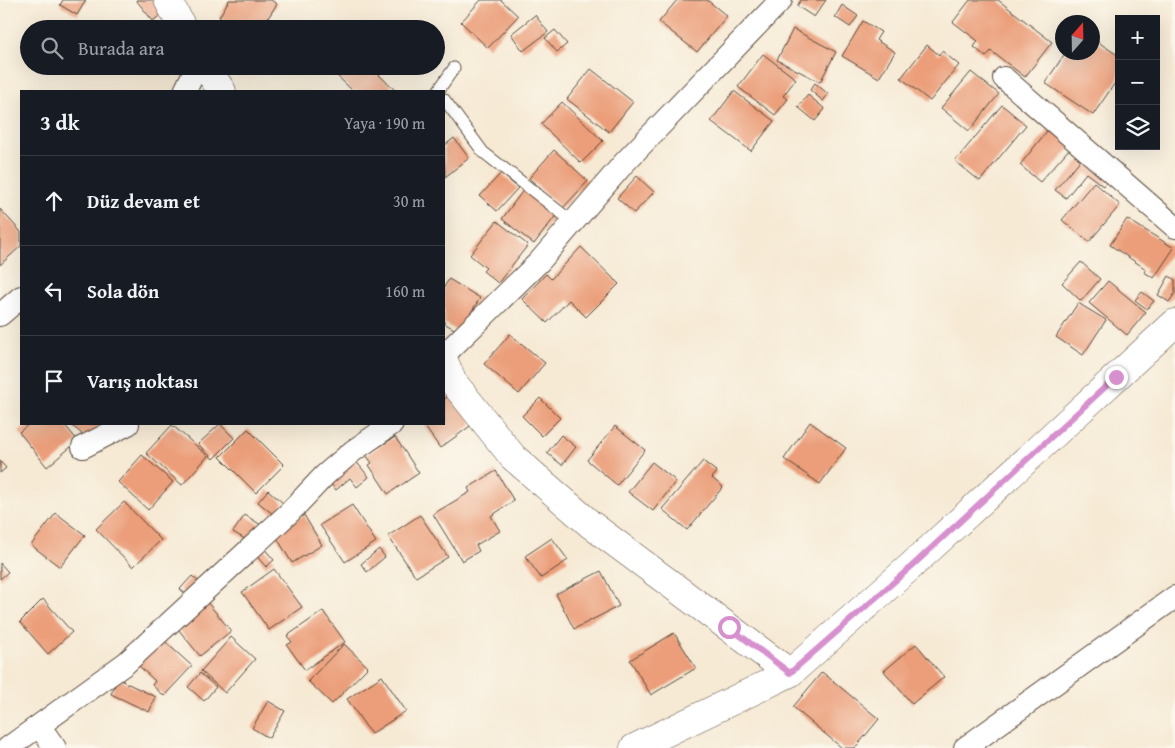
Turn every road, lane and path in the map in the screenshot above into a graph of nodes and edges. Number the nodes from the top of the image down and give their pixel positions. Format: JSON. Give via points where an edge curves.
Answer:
{"nodes":[{"id":1,"x":168,"y":0,"type":"edge"},
{"id":2,"x":781,"y":0,"type":"edge"},
{"id":3,"x":178,"y":20,"type":"edge"},
{"id":4,"x":454,"y":68,"type":"dead end"},
{"id":5,"x":193,"y":75,"type":"edge"},
{"id":6,"x":211,"y":75,"type":"edge"},
{"id":7,"x":1004,"y":78,"type":"dead end"},
{"id":8,"x":185,"y":90,"type":"edge"},
{"id":9,"x":221,"y":90,"type":"edge"},
{"id":10,"x":439,"y":90,"type":"edge"},
{"id":11,"x":445,"y":100,"type":"edge"},
{"id":12,"x":574,"y":223,"type":"junction"},
{"id":13,"x":1175,"y":227,"type":"edge"},
{"id":14,"x":20,"y":298,"type":"edge"},
{"id":15,"x":0,"y":315,"type":"edge"},
{"id":16,"x":1175,"y":323,"type":"edge"},
{"id":17,"x":445,"y":354,"type":"edge"},
{"id":18,"x":447,"y":377,"type":"edge"},
{"id":19,"x":126,"y":425,"type":"edge"},
{"id":20,"x":391,"y":425,"type":"edge"},
{"id":21,"x":83,"y":447,"type":"dead end"},
{"id":22,"x":1175,"y":597,"type":"edge"},
{"id":23,"x":790,"y":673,"type":"junction"},
{"id":24,"x":40,"y":728,"type":"junction"},
{"id":25,"x":970,"y":747,"type":"edge"},
{"id":26,"x":8,"y":748,"type":"edge"},
{"id":27,"x":55,"y":748,"type":"edge"},
{"id":28,"x":634,"y":748,"type":"edge"}],
"edges":[{"from":1,"to":3,"type":"street"},
{"from":2,"to":12,"type":"street","via":[[624,163]]},
{"from":4,"to":10,"type":"lane"},
{"from":5,"to":8,"type":"street"},
{"from":6,"to":9,"type":"street"},
{"from":7,"to":13,"type":"street"},
{"from":11,"to":12,"type":"lane","via":[[482,152]]},
{"from":12,"to":17,"type":"street"},
{"from":14,"to":15,"type":"street"},
{"from":16,"to":23,"type":"street","via":[[912,566]]},
{"from":18,"to":23,"type":"street","via":[[513,457],[583,518]]},
{"from":19,"to":21,"type":"street"},
{"from":20,"to":24,"type":"street","via":[[325,475],[126,663]]},
{"from":22,"to":25,"type":"street"},
{"from":23,"to":28,"type":"street"},
{"from":24,"to":26,"type":"street"},
{"from":24,"to":27,"type":"street"}]}
